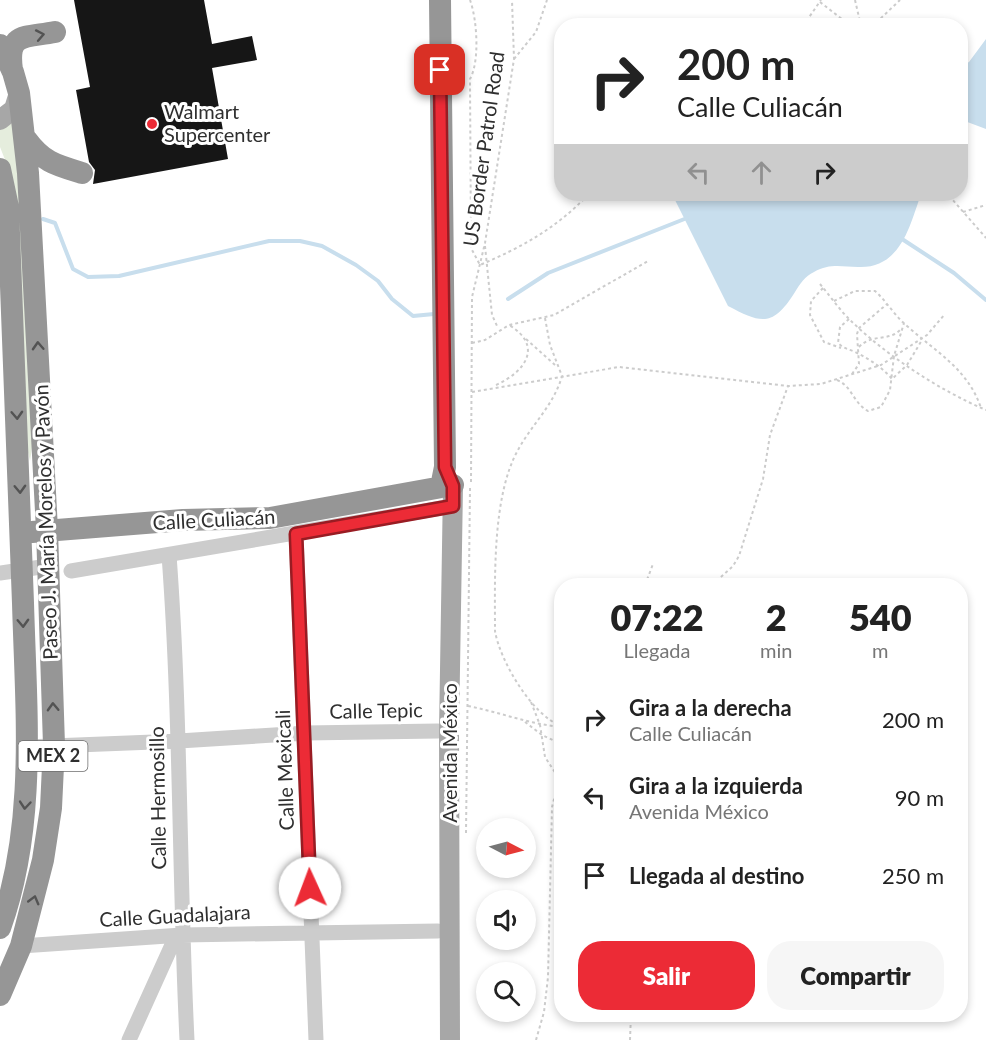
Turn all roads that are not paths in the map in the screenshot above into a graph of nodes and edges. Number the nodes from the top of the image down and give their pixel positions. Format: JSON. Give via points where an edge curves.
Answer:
{"nodes":[{"id":1,"x":440,"y":0,"type":"edge"},
{"id":2,"x":55,"y":32,"type":"dead end"},
{"id":3,"x":0,"y":45,"type":"edge"},
{"id":4,"x":13,"y":72,"type":"junction"},
{"id":5,"x":19,"y":93,"type":"junction"},
{"id":6,"x":0,"y":120,"type":"edge"},
{"id":7,"x":26,"y":140,"type":"junction"},
{"id":8,"x":0,"y":169,"type":"edge"},
{"id":9,"x":82,"y":173,"type":"dead end"},
{"id":10,"x":4,"y":226,"type":"edge"},
{"id":11,"x":7,"y":354,"type":"edge"},
{"id":12,"x":447,"y":491,"type":"junction"},
{"id":13,"x":47,"y":530,"type":"junction"},
{"id":14,"x":21,"y":532,"type":"junction"},
{"id":15,"x":296,"y":534,"type":"junction"},
{"id":16,"x":169,"y":555,"type":"junction"},
{"id":17,"x":48,"y":566,"type":"junction"},
{"id":18,"x":71,"y":571,"type":"dead end"},
{"id":19,"x":11,"y":572,"type":"edge"},
{"id":20,"x":438,"y":731,"type":"junction"},
{"id":21,"x":304,"y":733,"type":"junction"},
{"id":22,"x":178,"y":741,"type":"junction"},
{"id":23,"x":54,"y":745,"type":"junction"},
{"id":24,"x":26,"y":747,"type":"junction"},
{"id":25,"x":4,"y":903,"type":"edge"},
{"id":26,"x":0,"y":928,"type":"edge"},
{"id":27,"x":438,"y":931,"type":"junction"},
{"id":28,"x":312,"y":932,"type":"junction"},
{"id":29,"x":179,"y":935,"type":"junction"},
{"id":30,"x":21,"y":946,"type":"junction"},
{"id":31,"x":3,"y":982,"type":"edge"},
{"id":32,"x":129,"y":1040,"type":"edge"},
{"id":33,"x":187,"y":1040,"type":"edge"},
{"id":34,"x":316,"y":1040,"type":"edge"},
{"id":35,"x":438,"y":1040,"type":"edge"},
{"id":36,"x":450,"y":1040,"type":"edge"}],
"edges":[{"from":1,"to":12,"type":"highway","name":"Avenida México"},
{"from":4,"to":2,"type":"highway","one_way":true,"via":[[10,52],[20,38]]},
{"from":3,"to":4,"type":"highway","name":"Paseo J. María Morelos y Pavón","number":"MEX 2"},
{"from":4,"to":5,"type":"highway","name":"Paseo J. María Morelos y Pavón","number":"MEX 2"},
{"from":5,"to":6,"type":"main road","via":[[14,109]]},
{"from":5,"to":7,"type":"highway","name":"Paseo J. María Morelos y Pavón","number":"MEX 2"},
{"from":7,"to":9,"type":"highway","via":[[52,164]]},
{"from":13,"to":7,"type":"highway","name":"Paseo J. María Morelos y Pavón","number":"MEX 2","one_way":true},
{"from":8,"to":10,"type":"highway","name":"Paseo J. María Morelos y Pavón","number":"MEX 2","via":[[5,185]]},
{"from":10,"to":11,"type":"highway","name":"Paseo J. María Morelos y Pavón","number":"MEX 2"},
{"from":11,"to":14,"type":"highway","name":"Paseo J. María Morelos y Pavón","number":"MEX 2","one_way":true},
{"from":12,"to":13,"type":"highway","name":"Calle Culiacán","via":[[270,518]]},
{"from":12,"to":15,"type":"street","name":"Calle Culiacán"},
{"from":12,"to":20,"type":"main road","name":"Avenida México"},
{"from":12,"to":36,"type":"main road","name":"Avenida México"},
{"from":13,"to":14,"type":"highway","name":"Calle Culiacán"},
{"from":13,"to":17,"type":"highway","name":"Paseo J. María Morelos y Pavón","number":"MEX 2"},
{"from":14,"to":19,"type":"highway","name":"Paseo J. María Morelos y Pavón","number":"MEX 2"},
{"from":15,"to":16,"type":"street","name":"Calle Culiacán"},
{"from":15,"to":21,"type":"street","name":"Calle Mexicali"},
{"from":16,"to":18,"type":"street","name":"Calle Culiacán"},
{"from":16,"to":22,"type":"street","name":"Calle Hermosillo"},
{"from":17,"to":19,"type":"street"},
{"from":23,"to":17,"type":"highway","name":"Paseo J. María Morelos y Pavón","number":"MEX 2","one_way":true},
{"from":19,"to":24,"type":"highway","name":"Paseo J. María Morelos y Pavón","number":"MEX 2","one_way":true},
{"from":20,"to":21,"type":"street","name":"Calle Tepic"},
{"from":20,"to":27,"type":"main road","name":"Avenida México"},
{"from":21,"to":22,"type":"street","name":"Calle Tepic"},
{"from":21,"to":28,"type":"street","name":"Calle Mexicali"},
{"from":22,"to":23,"type":"street","name":"Calle Tepic"},
{"from":22,"to":29,"type":"street","name":"Calle Hermosillo"},
{"from":23,"to":24,"type":"street","name":"Calle Tepic"},
{"from":30,"to":23,"type":"highway","name":"Paseo J. María Morelos y Pavón","number":"MEX 2","one_way":true,"via":[[43,860],[51,808]]},
{"from":24,"to":25,"type":"highway","name":"Paseo J. María Morelos y Pavón","number":"MEX 2","one_way":true,"via":[[19,851]]},
{"from":25,"to":26,"type":"highway","name":"Paseo J. María Morelos y Pavón","number":"MEX 2"},
{"from":27,"to":28,"type":"street","name":"Calle Guadalajara"},
{"from":27,"to":35,"type":"main road","name":"Avenida México"},
{"from":28,"to":29,"type":"street","name":"Calle Guadalajara"},
{"from":28,"to":34,"type":"street","name":"Calle Mexicali"},
{"from":29,"to":30,"type":"street","name":"Calle Guadalajara"},
{"from":29,"to":32,"type":"street"},
{"from":29,"to":33,"type":"street","name":"Calle Hermosillo"},
{"from":30,"to":31,"type":"highway","name":"Paseo J. María Morelos y Pavón","number":"MEX 2"}]}
